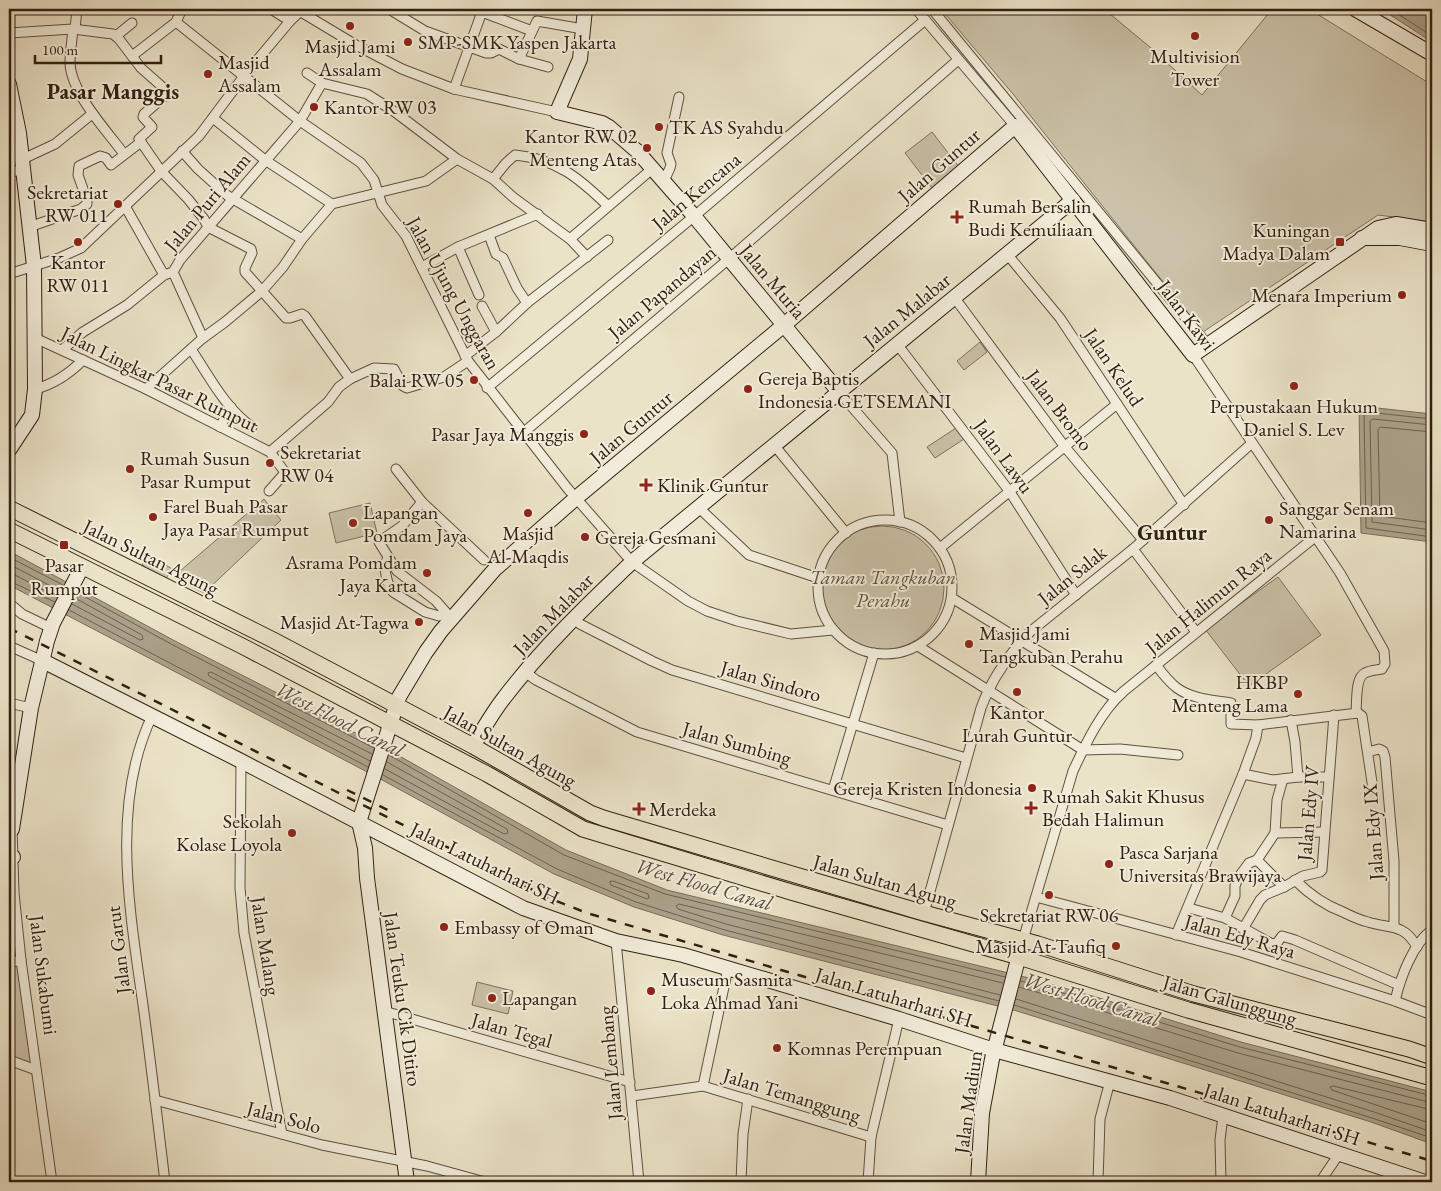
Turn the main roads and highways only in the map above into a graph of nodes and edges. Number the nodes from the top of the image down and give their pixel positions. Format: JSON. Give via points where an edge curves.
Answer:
{"nodes":[{"id":1,"x":9,"y":508,"type":"edge"},
{"id":2,"x":9,"y":530,"type":"edge"},
{"id":3,"x":250,"y":629,"type":"junction"},
{"id":4,"x":242,"y":646,"type":"junction"},
{"id":5,"x":496,"y":760,"type":"junction"},
{"id":6,"x":487,"y":774,"type":"junction"},
{"id":7,"x":902,"y":907,"type":"junction"},
{"id":8,"x":898,"y":922,"type":"junction"},
{"id":9,"x":1023,"y":940,"type":"joint"},
{"id":10,"x":1018,"y":960,"type":"joint"},
{"id":11,"x":1264,"y":1012,"type":"junction"},
{"id":12,"x":1260,"y":1030,"type":"junction"},
{"id":13,"x":1432,"y":1057,"type":"edge"},
{"id":14,"x":1432,"y":1078,"type":"edge"}],
"edges":[{"from":1,"to":3,"type":"main road","name":"Jalan Sultan Agung"},
{"from":2,"to":4,"type":"main road","name":"Jalan Sultan Agung","via":[[79,573]]},
{"from":3,"to":4,"type":"main road"},
{"from":3,"to":5,"type":"main road","name":"Jalan Sultan Agung"},
{"from":4,"to":6,"type":"main road","name":"Jalan Sultan Agung","via":[[389,730]]},
{"from":5,"to":6,"type":"main road"},
{"from":5,"to":7,"type":"main road","name":"Jalan Sultan Agung","via":[[603,818]]},
{"from":6,"to":8,"type":"main road","name":"Jalan Sultan Agung","via":[[569,822],[599,835]]},
{"from":7,"to":8,"type":"main road"},
{"from":7,"to":9,"type":"main road","name":"Jalan Sultan Agung"},
{"from":8,"to":10,"type":"main road","name":"Jalan Sultan Agung"},
{"from":9,"to":11,"type":"main road","name":"Jalan Galunggung","via":[[1194,994]]},
{"from":10,"to":12,"type":"main road","name":"Jalan Galunggung"},
{"from":11,"to":12,"type":"main road"},
{"from":11,"to":13,"type":"main road","name":"Jalan Galunggung"},
{"from":12,"to":14,"type":"main road","name":"Jalan Galunggung"}]}
